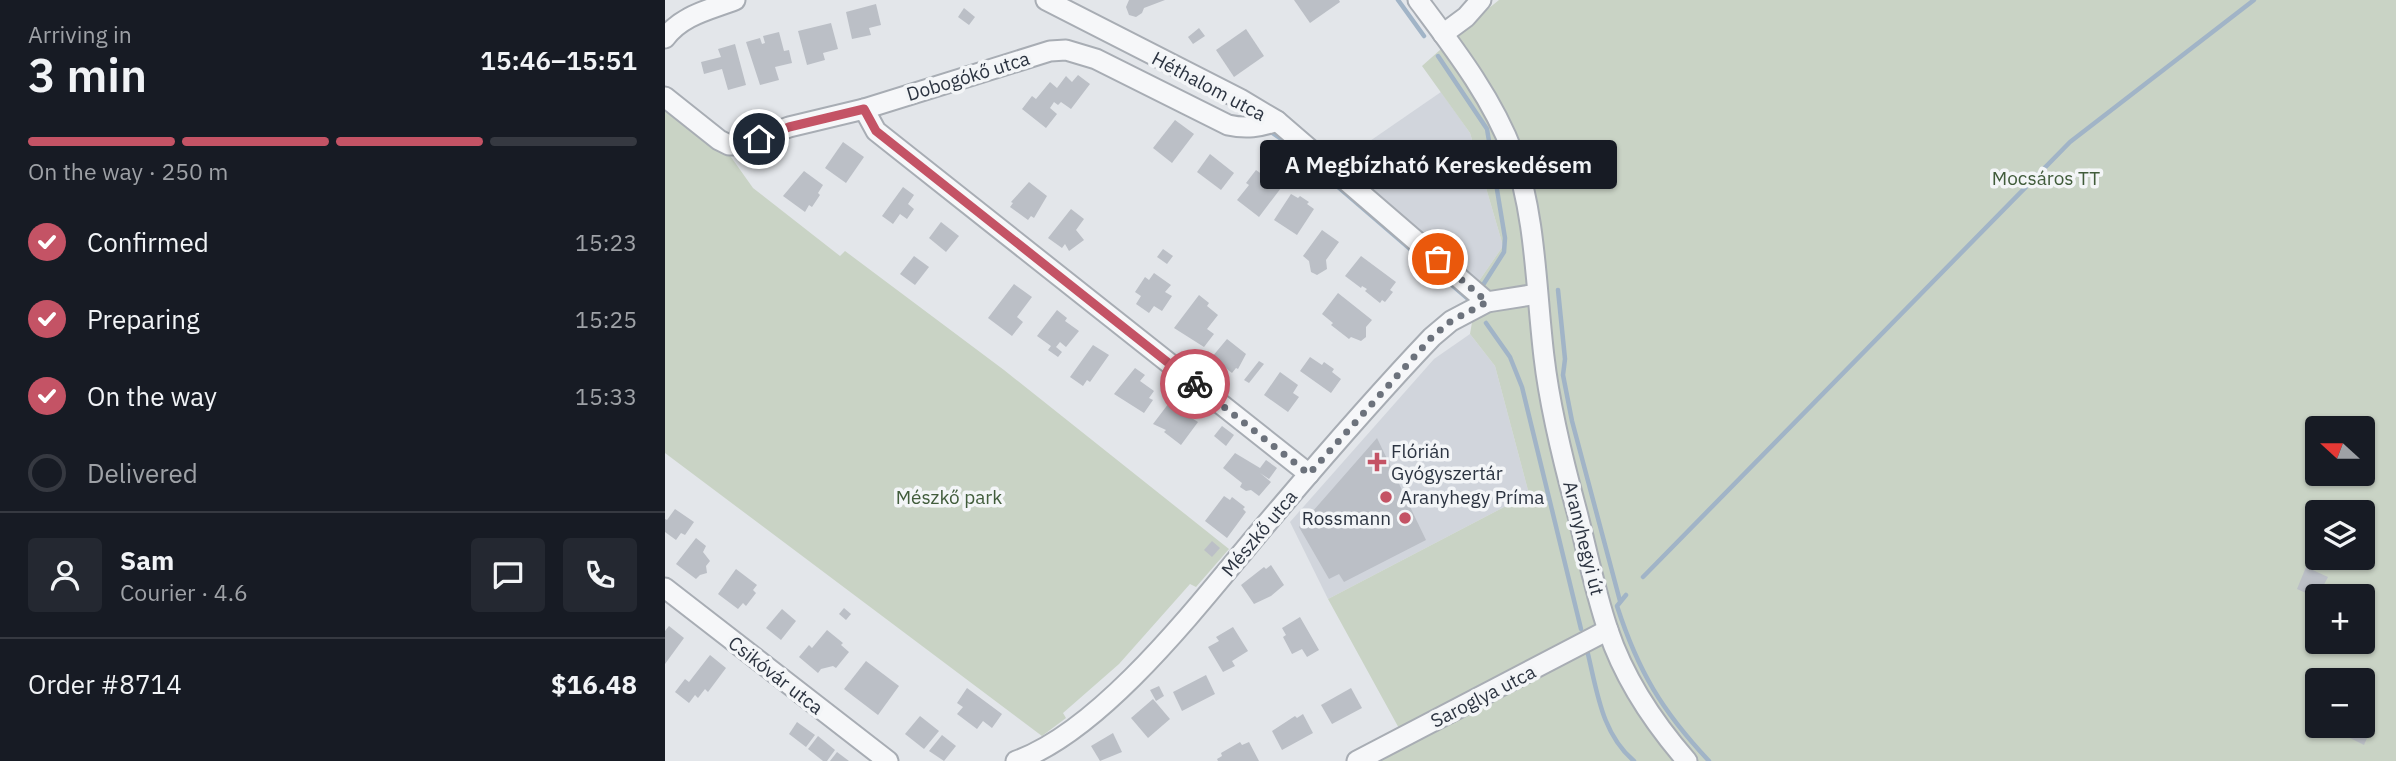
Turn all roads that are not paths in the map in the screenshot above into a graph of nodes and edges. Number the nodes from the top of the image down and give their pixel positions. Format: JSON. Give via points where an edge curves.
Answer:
{"nodes":[{"id":1,"x":735,"y":0,"type":"edge"},
{"id":2,"x":1046,"y":0,"type":"edge"},
{"id":3,"x":1417,"y":0,"type":"edge"},
{"id":4,"x":1481,"y":0,"type":"edge"},
{"id":5,"x":1443,"y":34,"type":"junction"},
{"id":6,"x":665,"y":38,"type":"edge"},
{"id":7,"x":665,"y":97,"type":"edge"},
{"id":8,"x":864,"y":109,"type":"junction"},
{"id":9,"x":1277,"y":121,"type":"junction"},
{"id":10,"x":1537,"y":294,"type":"junction"},
{"id":11,"x":1487,"y":302,"type":"junction"},
{"id":12,"x":1309,"y":474,"type":"junction"},
{"id":13,"x":665,"y":588,"type":"edge"},
{"id":14,"x":1608,"y":630,"type":"junction"},
{"id":15,"x":888,"y":761,"type":"edge"},
{"id":16,"x":1016,"y":761,"type":"edge"},
{"id":17,"x":1357,"y":761,"type":"edge"},
{"id":18,"x":1687,"y":761,"type":"edge"}],
"edges":[{"from":1,"to":6,"type":"street","via":[[696,13],[673,26]]},
{"from":2,"to":9,"type":"street","name":"Héthalom utca"},
{"from":3,"to":5,"type":"street","name":"Aranyhegyi út"},
{"from":4,"to":5,"type":"street"},
{"from":5,"to":10,"type":"street","name":"Aranyhegyi út","via":[[1493,110],[1513,155],[1531,236]]},
{"from":7,"to":8,"type":"street","name":"Dobogókő utca","via":[[729,145]]},
{"from":8,"to":9,"type":"street","name":"Dobogókő utca","via":[[1050,51],[1066,50],[1096,59],[1228,125],[1250,127]]},
{"from":8,"to":12,"type":"street","via":[[876,131]]},
{"from":9,"to":11,"type":"street","name":"Héthalom utca"},
{"from":10,"to":11,"type":"street","name":"Mészkő utca"},
{"from":10,"to":14,"type":"street","name":"Aranyhegyi út","via":[[1548,391]]},
{"from":11,"to":12,"type":"street","name":"Mészkő utca","via":[[1432,337]]},
{"from":12,"to":16,"type":"street","name":"Mészkő utca","via":[[1122,688],[1054,742]]},
{"from":13,"to":15,"type":"street","name":"Csikóvár utca"},
{"from":14,"to":17,"type":"street","name":"Saroglya utca"},
{"from":14,"to":18,"type":"street","name":"Aranyhegyi út","via":[[1642,698]]}]}
